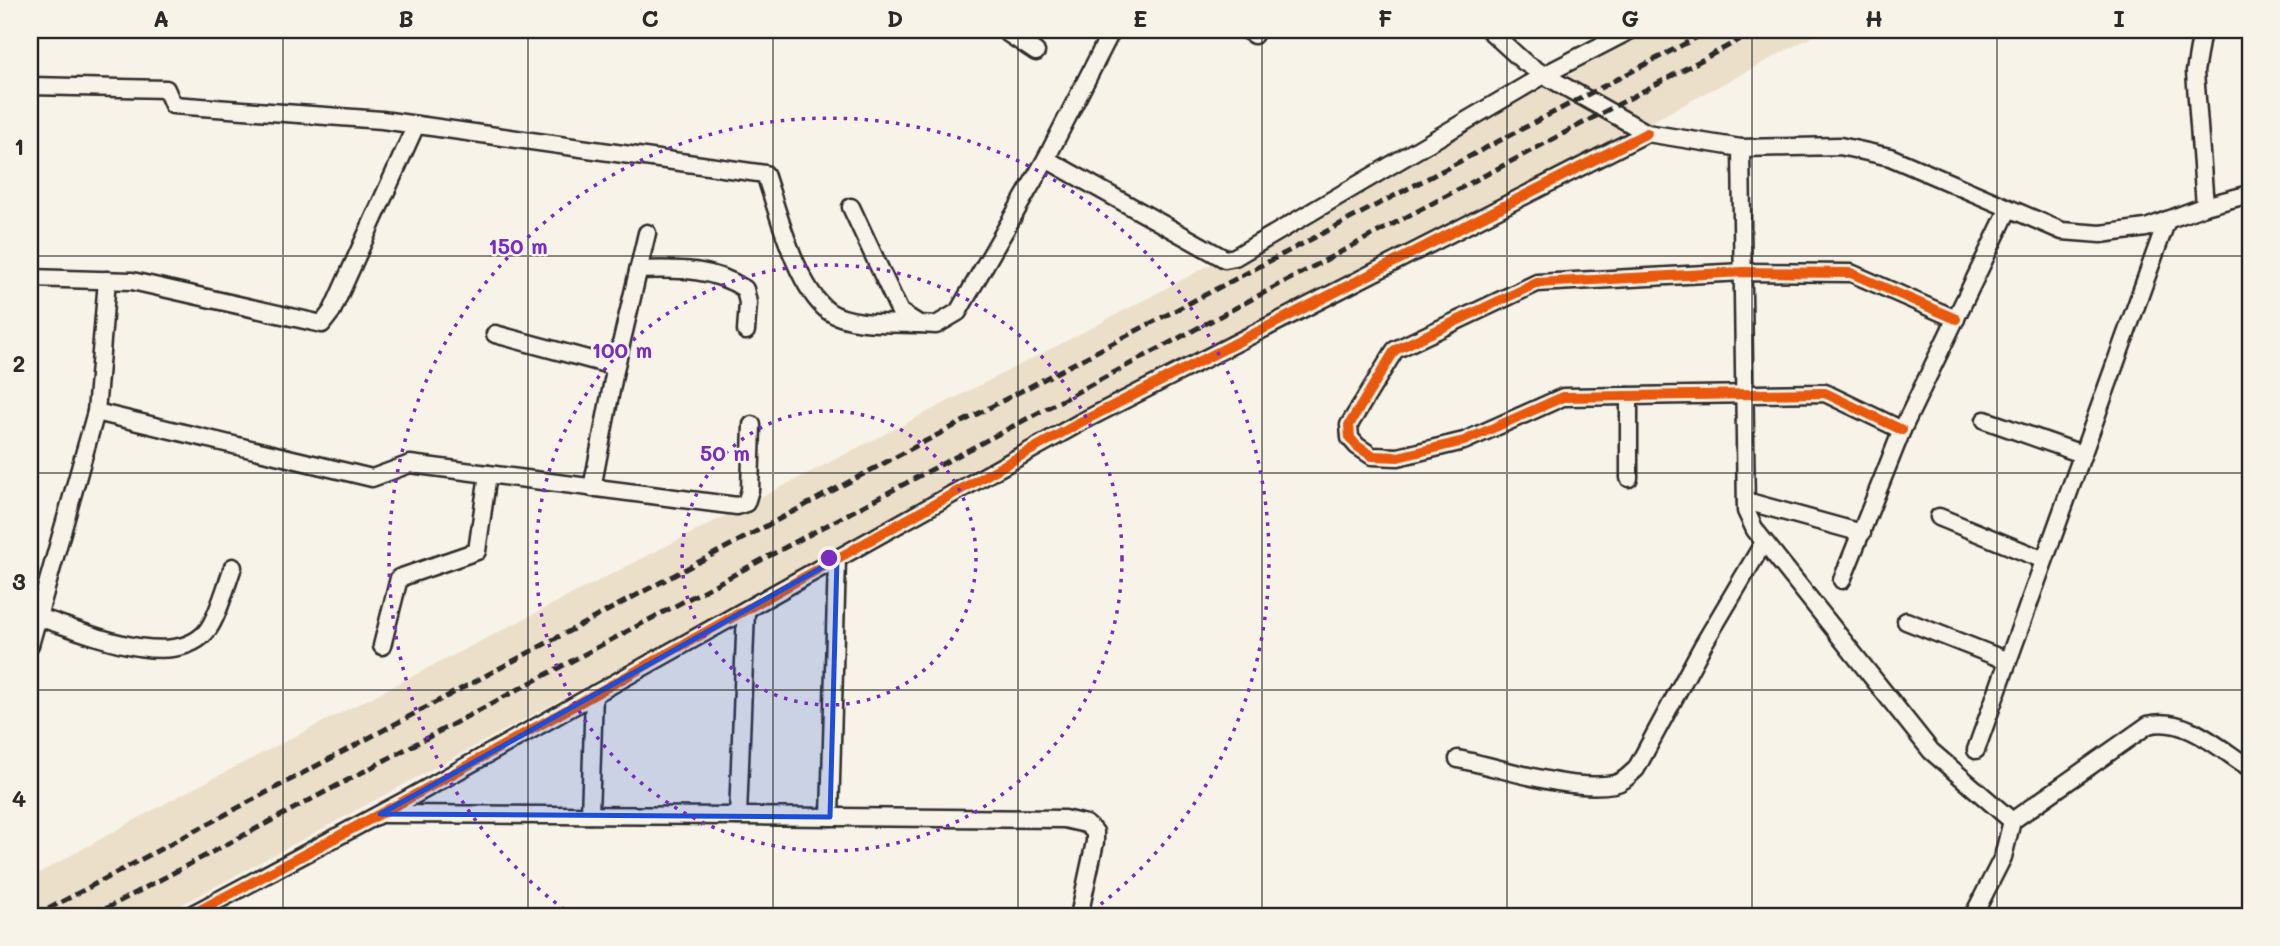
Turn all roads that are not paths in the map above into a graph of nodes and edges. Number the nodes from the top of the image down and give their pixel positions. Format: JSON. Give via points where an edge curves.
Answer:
{"nodes":[{"id":1,"x":1003,"y":30,"type":"edge"},
{"id":2,"x":1112,"y":30,"type":"edge"},
{"id":3,"x":1489,"y":30,"type":"edge"},
{"id":4,"x":1631,"y":30,"type":"edge"},
{"id":5,"x":2202,"y":30,"type":"edge"},
{"id":6,"x":1036,"y":52,"type":"dead end"},
{"id":7,"x":1544,"y":75,"type":"junction"},
{"id":8,"x":30,"y":86,"type":"edge"},
{"id":9,"x":416,"y":125,"type":"junction"},
{"id":10,"x":1647,"y":133,"type":"junction"},
{"id":11,"x":1741,"y":148,"type":"junction"},
{"id":12,"x":1046,"y":159,"type":"junction"},
{"id":13,"x":2250,"y":194,"type":"edge"},
{"id":14,"x":2205,"y":206,"type":"junction"},
{"id":15,"x":851,"y":208,"type":"dead end"},
{"id":16,"x":2008,"y":210,"type":"junction"},
{"id":17,"x":2166,"y":220,"type":"junction"},
{"id":18,"x":647,"y":233,"type":"dead end"},
{"id":19,"x":638,"y":270,"type":"junction"},
{"id":20,"x":1743,"y":272,"type":"junction"},
{"id":21,"x":30,"y":278,"type":"edge"},
{"id":22,"x":107,"y":281,"type":"junction"},
{"id":23,"x":1956,"y":319,"type":"junction"},
{"id":24,"x":919,"y":324,"type":"junction"},
{"id":25,"x":746,"y":331,"type":"dead end"},
{"id":26,"x":495,"y":334,"type":"dead end"},
{"id":27,"x":615,"y":370,"type":"junction"},
{"id":28,"x":1744,"y":394,"type":"junction"},
{"id":29,"x":1629,"y":396,"type":"junction"},
{"id":30,"x":96,"y":412,"type":"junction"},
{"id":31,"x":1985,"y":420,"type":"dead end"},
{"id":32,"x":752,"y":425,"type":"dead end"},
{"id":33,"x":1902,"y":430,"type":"junction"},
{"id":34,"x":2082,"y":454,"type":"junction"},
{"id":35,"x":488,"y":474,"type":"junction"},
{"id":36,"x":1629,"y":478,"type":"dead end"},
{"id":37,"x":592,"y":488,"type":"junction"},
{"id":38,"x":1745,"y":501,"type":"junction"},
{"id":39,"x":1939,"y":517,"type":"dead end"},
{"id":40,"x":1862,"y":533,"type":"junction"},
{"id":41,"x":1764,"y":542,"type":"junction"},
{"id":42,"x":837,"y":559,"type":"junction"},
{"id":43,"x":2045,"y":560,"type":"junction"},
{"id":44,"x":233,"y":567,"type":"dead end"},
{"id":45,"x":1842,"y":580,"type":"dead end"},
{"id":46,"x":746,"y":610,"type":"junction"},
{"id":47,"x":38,"y":617,"type":"junction"},
{"id":48,"x":1906,"y":621,"type":"dead end"},
{"id":49,"x":30,"y":645,"type":"edge"},
{"id":50,"x":382,"y":646,"type":"dead end"},
{"id":51,"x":2008,"y":661,"type":"junction"},
{"id":52,"x":594,"y":694,"type":"junction"},
{"id":53,"x":1976,"y":750,"type":"dead end"},
{"id":54,"x":1458,"y":759,"type":"dead end"},
{"id":55,"x":2250,"y":768,"type":"edge"},
{"id":56,"x":380,"y":814,"type":"junction"},
{"id":57,"x":590,"y":816,"type":"junction"},
{"id":58,"x":738,"y":816,"type":"junction"},
{"id":59,"x":830,"y":817,"type":"junction"},
{"id":60,"x":2012,"y":821,"type":"junction"},
{"id":61,"x":189,"y":916,"type":"edge"},
{"id":62,"x":1079,"y":916,"type":"edge"},
{"id":63,"x":1973,"y":916,"type":"edge"}],
"edges":[{"from":1,"to":6,"type":"street"},
{"from":2,"to":12,"type":"street"},
{"from":3,"to":7,"type":"street"},
{"from":4,"to":7,"type":"street"},
{"from":5,"to":14,"type":"street","via":[[2195,72]]},
{"from":7,"to":10,"type":"street"},
{"from":7,"to":12,"type":"street","via":[[1225,259]]},
{"from":8,"to":9,"type":"street","via":[[166,89],[173,105]]},
{"from":9,"to":22,"type":"street","via":[[326,322],[307,323],[132,281]]},
{"from":9,"to":24,"type":"street","via":[[765,174],[799,272],[829,311],[864,322]]},
{"from":10,"to":11,"type":"street"},
{"from":10,"to":42,"type":"street","via":[[1083,421]]},
{"from":11,"to":16,"type":"street","via":[[1840,146],[1890,157]]},
{"from":11,"to":20,"type":"street"},
{"from":12,"to":24,"type":"street","via":[[958,312],[936,325]]},
{"from":13,"to":14,"type":"street"},
{"from":14,"to":17,"type":"street"},
{"from":15,"to":24,"type":"street","via":[[900,312]]},
{"from":16,"to":17,"type":"street","via":[[2062,232],[2101,234],[2146,228]]},
{"from":16,"to":23,"type":"street"},
{"from":17,"to":34,"type":"street"},
{"from":18,"to":19,"type":"street"},
{"from":19,"to":25,"type":"street","via":[[692,268],[727,278],[745,289]]},
{"from":19,"to":27,"type":"street"},
{"from":20,"to":23,"type":"street","via":[[1851,273]]},
{"from":20,"to":28,"type":"street"},
{"from":20,"to":29,"type":"street","via":[[1537,283],[1395,350],[1349,425],[1350,438],[1372,456],[1398,457],[1464,441],[1563,397]]},
{"from":21,"to":22,"type":"street"},
{"from":22,"to":30,"type":"street"},
{"from":23,"to":33,"type":"street"},
{"from":26,"to":27,"type":"street","via":[[606,363]]},
{"from":27,"to":37,"type":"street"},
{"from":28,"to":29,"type":"street"},
{"from":28,"to":33,"type":"street","via":[[1825,393]]},
{"from":28,"to":38,"type":"street"},
{"from":29,"to":36,"type":"street"},
{"from":30,"to":35,"type":"street","via":[[372,478],[410,464]]},
{"from":30,"to":47,"type":"street"},
{"from":31,"to":34,"type":"street"},
{"from":32,"to":37,"type":"street","via":[[746,503],[737,506]]},
{"from":33,"to":40,"type":"street"},
{"from":34,"to":43,"type":"street"},
{"from":35,"to":37,"type":"street"},
{"from":35,"to":50,"type":"street","via":[[477,551],[399,578]]},
{"from":38,"to":40,"type":"street"},
{"from":38,"to":41,"type":"street","via":[[1746,512]]},
{"from":39,"to":43,"type":"street"},
{"from":40,"to":45,"type":"street"},
{"from":41,"to":54,"type":"street","via":[[1636,769],[1624,780],[1572,783]]},
{"from":41,"to":60,"type":"street","via":[[1931,751]]},
{"from":42,"to":46,"type":"street"},
{"from":42,"to":59,"type":"street"},
{"from":43,"to":51,"type":"street"},
{"from":44,"to":47,"type":"street","via":[[208,631],[187,646],[140,648]]},
{"from":46,"to":52,"type":"street"},
{"from":46,"to":58,"type":"street"},
{"from":47,"to":49,"type":"street"},
{"from":48,"to":51,"type":"street"},
{"from":51,"to":53,"type":"street"},
{"from":52,"to":56,"type":"street"},
{"from":52,"to":57,"type":"street"},
{"from":55,"to":60,"type":"street","via":[[2180,724],[2160,722],[2148,725]]},
{"from":56,"to":57,"type":"street"},
{"from":56,"to":61,"type":"street"},
{"from":57,"to":58,"type":"street"},
{"from":58,"to":59,"type":"street"},
{"from":59,"to":62,"type":"street","via":[[1064,819],[1086,824],[1095,832],[1095,842]]},
{"from":60,"to":63,"type":"street","via":[[2003,857]]}]}
